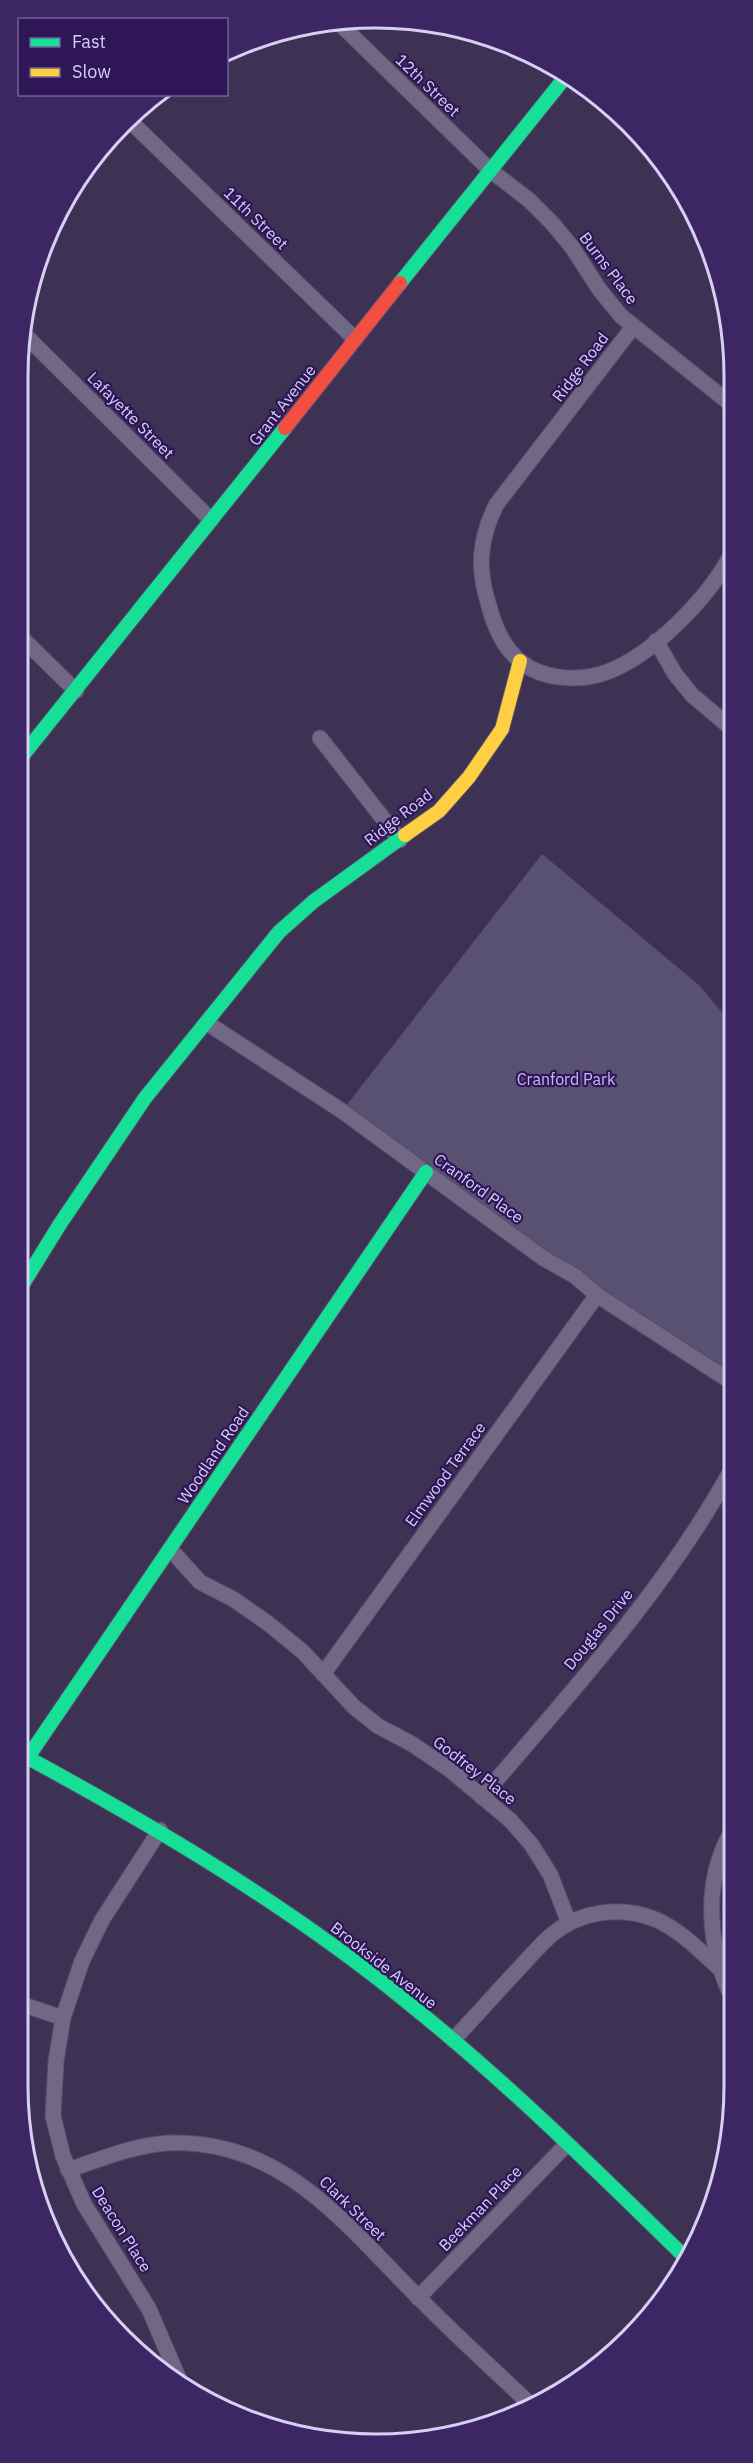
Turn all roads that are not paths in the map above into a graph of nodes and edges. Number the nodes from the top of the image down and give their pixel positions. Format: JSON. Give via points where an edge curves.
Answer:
{"nodes":[{"id":1,"x":346,"y":30,"type":"edge"},
{"id":2,"x":561,"y":82,"type":"edge"},
{"id":3,"x":135,"y":126,"type":"edge"},
{"id":4,"x":490,"y":170,"type":"junction"},
{"id":5,"x":633,"y":327,"type":"junction"},
{"id":6,"x":355,"y":339,"type":"junction"},
{"id":7,"x":30,"y":340,"type":"edge"},
{"id":8,"x":724,"y":399,"type":"edge"},
{"id":9,"x":211,"y":520,"type":"junction"},
{"id":10,"x":724,"y":565,"type":"edge"},
{"id":11,"x":656,"y":641,"type":"junction"},
{"id":12,"x":28,"y":644,"type":"edge"},
{"id":13,"x":520,"y":661,"type":"junction"},
{"id":14,"x":76,"y":692,"type":"junction"},
{"id":15,"x":724,"y":722,"type":"edge"},
{"id":16,"x":320,"y":738,"type":"dead end"},
{"id":17,"x":28,"y":749,"type":"edge"},
{"id":18,"x":400,"y":840,"type":"junction"},
{"id":19,"x":207,"y":1023,"type":"junction"},
{"id":20,"x":426,"y":1172,"type":"junction"},
{"id":21,"x":28,"y":1276,"type":"edge"},
{"id":22,"x":597,"y":1295,"type":"junction"},
{"id":23,"x":724,"y":1377,"type":"edge"},
{"id":24,"x":724,"y":1482,"type":"edge"},
{"id":25,"x":170,"y":1549,"type":"junction"},
{"id":26,"x":323,"y":1674,"type":"junction"},
{"id":27,"x":28,"y":1748,"type":"edge"},
{"id":28,"x":28,"y":1758,"type":"edge"},
{"id":29,"x":482,"y":1797,"type":"junction"},
{"id":30,"x":160,"y":1830,"type":"junction"},
{"id":31,"x":724,"y":1850,"type":"edge"},
{"id":32,"x":570,"y":1923,"type":"junction"},
{"id":33,"x":720,"y":1969,"type":"junction"},
{"id":34,"x":724,"y":1979,"type":"edge"},
{"id":35,"x":28,"y":2006,"type":"edge"},
{"id":36,"x":63,"y":2018,"type":"junction"},
{"id":37,"x":453,"y":2040,"type":"junction"},
{"id":38,"x":567,"y":2144,"type":"junction"},
{"id":39,"x":68,"y":2170,"type":"junction"},
{"id":40,"x":681,"y":2254,"type":"edge"},
{"id":41,"x":418,"y":2298,"type":"junction"},
{"id":42,"x":175,"y":2370,"type":"edge"},
{"id":43,"x":526,"y":2401,"type":"edge"}],
"edges":[{"from":1,"to":4,"type":"street","name":"12th Street"},
{"from":2,"to":4,"type":"street","name":"Grant Avenue"},
{"from":3,"to":6,"type":"street","name":"11th Street"},
{"from":4,"to":5,"type":"street","name":"Burns Place","via":[[552,223],[599,289]]},
{"from":4,"to":6,"type":"street","name":"Grant Avenue"},
{"from":5,"to":8,"type":"street","name":"Burns Place"},
{"from":5,"to":13,"type":"street","name":"Ridge Road","via":[[496,505],[486,525],[480,570],[485,594],[492,619]]},
{"from":6,"to":9,"type":"street","name":"Grant Avenue"},
{"from":7,"to":9,"type":"street","name":"Lafayette Street"},
{"from":9,"to":14,"type":"street","name":"Grant Avenue"},
{"from":10,"to":11,"type":"street","via":[[703,595]]},
{"from":11,"to":13,"type":"street","via":[[624,664],[583,678],[541,672]]},
{"from":11,"to":15,"type":"street","via":[[675,674]]},
{"from":12,"to":14,"type":"street"},
{"from":13,"to":18,"type":"street","name":"Ridge Road","via":[[502,729],[469,777],[439,811]]},
{"from":14,"to":17,"type":"street","name":"Grant Avenue"},
{"from":16,"to":18,"type":"street"},
{"from":18,"to":19,"type":"street","name":"Ridge Road","via":[[314,901],[279,932]]},
{"from":19,"to":20,"type":"street","name":"Cranford Place","via":[[342,1111]]},
{"from":19,"to":21,"type":"street","name":"Ridge Road","via":[[145,1098]]},
{"from":20,"to":22,"type":"street","name":"Cranford Place"},
{"from":20,"to":25,"type":"street","name":"Woodland Road"},
{"from":22,"to":23,"type":"street","name":"Cranford Place"},
{"from":22,"to":26,"type":"street","name":"Elmwood Terrace"},
{"from":24,"to":29,"type":"street","name":"Douglas Drive","via":[[640,1607]]},
{"from":25,"to":26,"type":"street","name":"Godfrey Place","via":[[200,1582],[269,1624]]},
{"from":25,"to":27,"type":"street","name":"Woodland Road"},
{"from":26,"to":29,"type":"street","name":"Godfrey Place","via":[[378,1726],[449,1769]]},
{"from":28,"to":30,"type":"street","name":"Brookside Avenue"},
{"from":29,"to":32,"type":"street","name":"Godfrey Place","via":[[531,1844],[558,1890]]},
{"from":30,"to":36,"type":"street","name":"Deacon Place","via":[[102,1920],[82,1961]]},
{"from":30,"to":37,"type":"street","name":"Brookside Avenue","via":[[296,1918]]},
{"from":31,"to":33,"type":"street","via":[[715,1875],[711,1906]]},
{"from":32,"to":33,"type":"street","via":[[614,1911],[635,1913],[675,1929]]},
{"from":32,"to":37,"type":"street","via":[[548,1937]]},
{"from":33,"to":34,"type":"street"},
{"from":35,"to":36,"type":"street"},
{"from":36,"to":39,"type":"street","name":"Deacon Place","via":[[53,2116]]},
{"from":37,"to":38,"type":"street","name":"Brookside Avenue"},
{"from":38,"to":40,"type":"street","name":"Brookside Avenue"},
{"from":38,"to":41,"type":"street","name":"Beekman Place"},
{"from":39,"to":41,"type":"street","name":"Clark Street","via":[[143,2146],[171,2143],[205,2145],[238,2153],[285,2174],[318,2197]]},
{"from":39,"to":42,"type":"street","name":"Deacon Place","via":[[84,2204],[149,2309]]},
{"from":41,"to":43,"type":"street","name":"Clark Street"}]}
